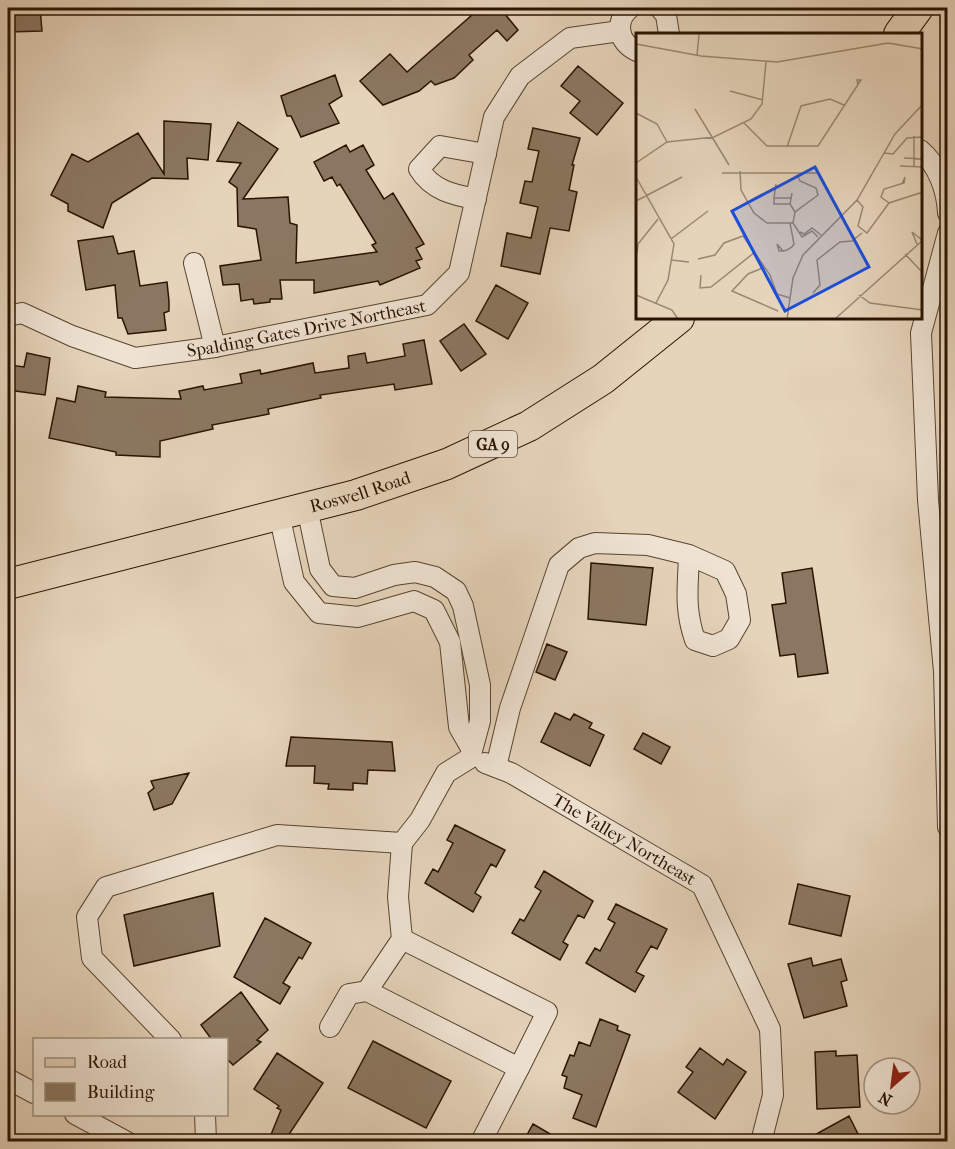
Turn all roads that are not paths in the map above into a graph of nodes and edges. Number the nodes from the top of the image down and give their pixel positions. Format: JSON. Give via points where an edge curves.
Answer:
{"nodes":[{"id":1,"x":630,"y":8,"type":"edge"},
{"id":2,"x":660,"y":8,"type":"edge"},
{"id":3,"x":918,"y":8,"type":"edge"},
{"id":4,"x":620,"y":31,"type":"junction"},
{"id":5,"x":669,"y":33,"type":"edge"},
{"id":6,"x":900,"y":33,"type":"edge"},
{"id":7,"x":636,"y":50,"type":"edge"},
{"id":8,"x":922,"y":151,"type":"edge"},
{"id":9,"x":486,"y":154,"type":"junction"},
{"id":10,"x":947,"y":196,"type":"edge"},
{"id":11,"x":476,"y":199,"type":"junction"},
{"id":12,"x":948,"y":213,"type":"edge"},
{"id":13,"x":948,"y":233,"type":"edge"},
{"id":14,"x":194,"y":263,"type":"dead end"},
{"id":15,"x":8,"y":316,"type":"edge"},
{"id":16,"x":677,"y":320,"type":"edge"},
{"id":17,"x":215,"y":347,"type":"junction"},
{"id":18,"x":938,"y":501,"type":"edge"},
{"id":19,"x":293,"y":511,"type":"junction"},
{"id":20,"x":688,"y":555,"type":"dead end"},
{"id":21,"x":8,"y":584,"type":"edge"},
{"id":22,"x":946,"y":670,"type":"edge"},
{"id":23,"x":471,"y":753,"type":"junction"},
{"id":24,"x":496,"y":767,"type":"junction"},
{"id":25,"x":948,"y":827,"type":"edge"},
{"id":26,"x":402,"y":843,"type":"junction"},
{"id":27,"x":402,"y":939,"type":"junction"},
{"id":28,"x":367,"y":991,"type":"junction"},
{"id":29,"x":330,"y":1027,"type":"dead end"},
{"id":30,"x":169,"y":1038,"type":"edge"},
{"id":31,"x":519,"y":1068,"type":"junction"},
{"id":32,"x":8,"y":1079,"type":"edge"},
{"id":33,"x":33,"y":1092,"type":"edge"},
{"id":34,"x":79,"y":1116,"type":"edge"},
{"id":35,"x":205,"y":1116,"type":"edge"},
{"id":36,"x":127,"y":1142,"type":"edge"},
{"id":37,"x":206,"y":1142,"type":"edge"},
{"id":38,"x":481,"y":1142,"type":"edge"},
{"id":39,"x":761,"y":1142,"type":"edge"}],
"edges":[{"from":1,"to":4,"type":"street","via":[[620,21]]},
{"from":2,"to":5,"type":"street","via":[[666,15]]},
{"from":3,"to":6,"type":"main road"},
{"from":4,"to":7,"type":"street","via":[[623,40]]},
{"from":4,"to":9,"type":"street","name":"Spalding Gates Drive Northeast","via":[[570,38],[520,76],[494,117]]},
{"from":8,"to":10,"type":"street","via":[[931,159]]},
{"from":9,"to":11,"type":"street","name":"Spalding Gates Drive Northeast"},
{"from":9,"to":11,"type":"street","via":[[441,146],[419,170],[428,184]]},
{"from":10,"to":12,"type":"street"},
{"from":11,"to":17,"type":"street","name":"Spalding Gates Drive Northeast","via":[[459,273],[427,305]]},
{"from":13,"to":18,"type":"street","via":[[921,333]]},
{"from":14,"to":17,"type":"street"},
{"from":15,"to":17,"type":"street","name":"Spalding Gates Drive Northeast","via":[[22,313],[135,358]]},
{"from":16,"to":19,"type":"main road","name":"Roswell Road","number":"GA 9","via":[[603,379],[509,436],[403,481]]},
{"from":18,"to":22,"type":"street"},
{"from":19,"to":21,"type":"main road","name":"Roswell Road","number":"GA 9"},
{"from":19,"to":23,"type":"street","via":[[294,582],[319,613],[358,617],[414,601],[434,610],[450,642],[459,727]]},
{"from":19,"to":23,"type":"street","via":[[320,569],[333,586],[355,588],[415,572],[435,577],[456,591],[463,606],[480,685],[480,722]]},
{"from":20,"to":24,"type":"street","via":[[648,545],[595,543],[579,548],[560,565],[510,708]]},
{"from":22,"to":25,"type":"street"},
{"from":23,"to":24,"type":"street","name":"The Valley Northeast"},
{"from":23,"to":26,"type":"street","via":[[446,773]]},
{"from":24,"to":39,"type":"street","name":"The Valley Northeast","via":[[511,772],[702,885],[770,1029],[773,1095]]},
{"from":26,"to":27,"type":"street","via":[[398,897]]},
{"from":26,"to":30,"type":"street","via":[[278,835],[106,887],[87,917],[92,958]]},
{"from":27,"to":28,"type":"street"},
{"from":27,"to":31,"type":"street","via":[[547,1012]]},
{"from":28,"to":29,"type":"street","via":[[348,994]]},
{"from":28,"to":31,"type":"street"},
{"from":31,"to":38,"type":"street"},
{"from":32,"to":33,"type":"street"},
{"from":34,"to":36,"type":"street"},
{"from":35,"to":37,"type":"street"}]}
